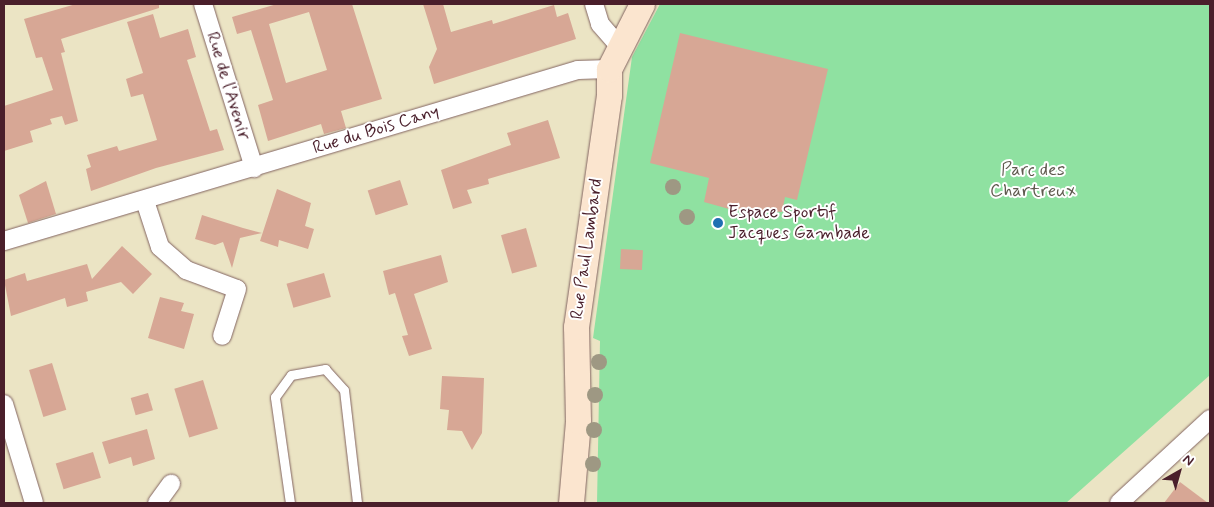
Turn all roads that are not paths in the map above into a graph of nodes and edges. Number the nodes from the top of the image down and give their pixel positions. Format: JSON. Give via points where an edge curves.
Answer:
{"nodes":[{"id":1,"x":203,"y":4,"type":"edge"},
{"id":2,"x":594,"y":4,"type":"edge"},
{"id":3,"x":642,"y":4,"type":"edge"},
{"id":4,"x":614,"y":58,"type":"junction"},
{"id":5,"x":254,"y":168,"type":"junction"},
{"id":6,"x":145,"y":201,"type":"junction"},
{"id":7,"x":4,"y":241,"type":"edge"},
{"id":8,"x":222,"y":336,"type":"dead end"},
{"id":9,"x":4,"y":404,"type":"edge"},
{"id":10,"x":1210,"y":419,"type":"edge"},
{"id":11,"x":171,"y":484,"type":"dead end"},
{"id":12,"x":34,"y":503,"type":"edge"},
{"id":13,"x":157,"y":503,"type":"edge"},
{"id":14,"x":290,"y":503,"type":"edge"},
{"id":15,"x":357,"y":503,"type":"edge"},
{"id":16,"x":571,"y":503,"type":"edge"},
{"id":17,"x":1119,"y":503,"type":"edge"}],
"edges":[{"from":1,"to":5,"type":"street","name":"Rue de l'Avenir"},
{"from":2,"to":4,"type":"street"},
{"from":3,"to":4,"type":"street","name":"Rue Paul Lambard"},
{"from":4,"to":5,"type":"street","name":"Rue du Bois Cany"},
{"from":4,"to":16,"type":"street","name":"Rue Paul Lambard","via":[[576,327],[578,421]]},
{"from":5,"to":6,"type":"street","name":"Rue du Bois Cany"},
{"from":6,"to":7,"type":"street","name":"Rue du Bois Cany"},
{"from":6,"to":8,"type":"street","via":[[160,247],[186,270],[237,290]]},
{"from":9,"to":12,"type":"street"},
{"from":10,"to":17,"type":"street"},
{"from":11,"to":13,"type":"street"},
{"from":14,"to":15,"type":"lane","via":[[275,397],[291,375],[325,369],[344,390]]}]}
